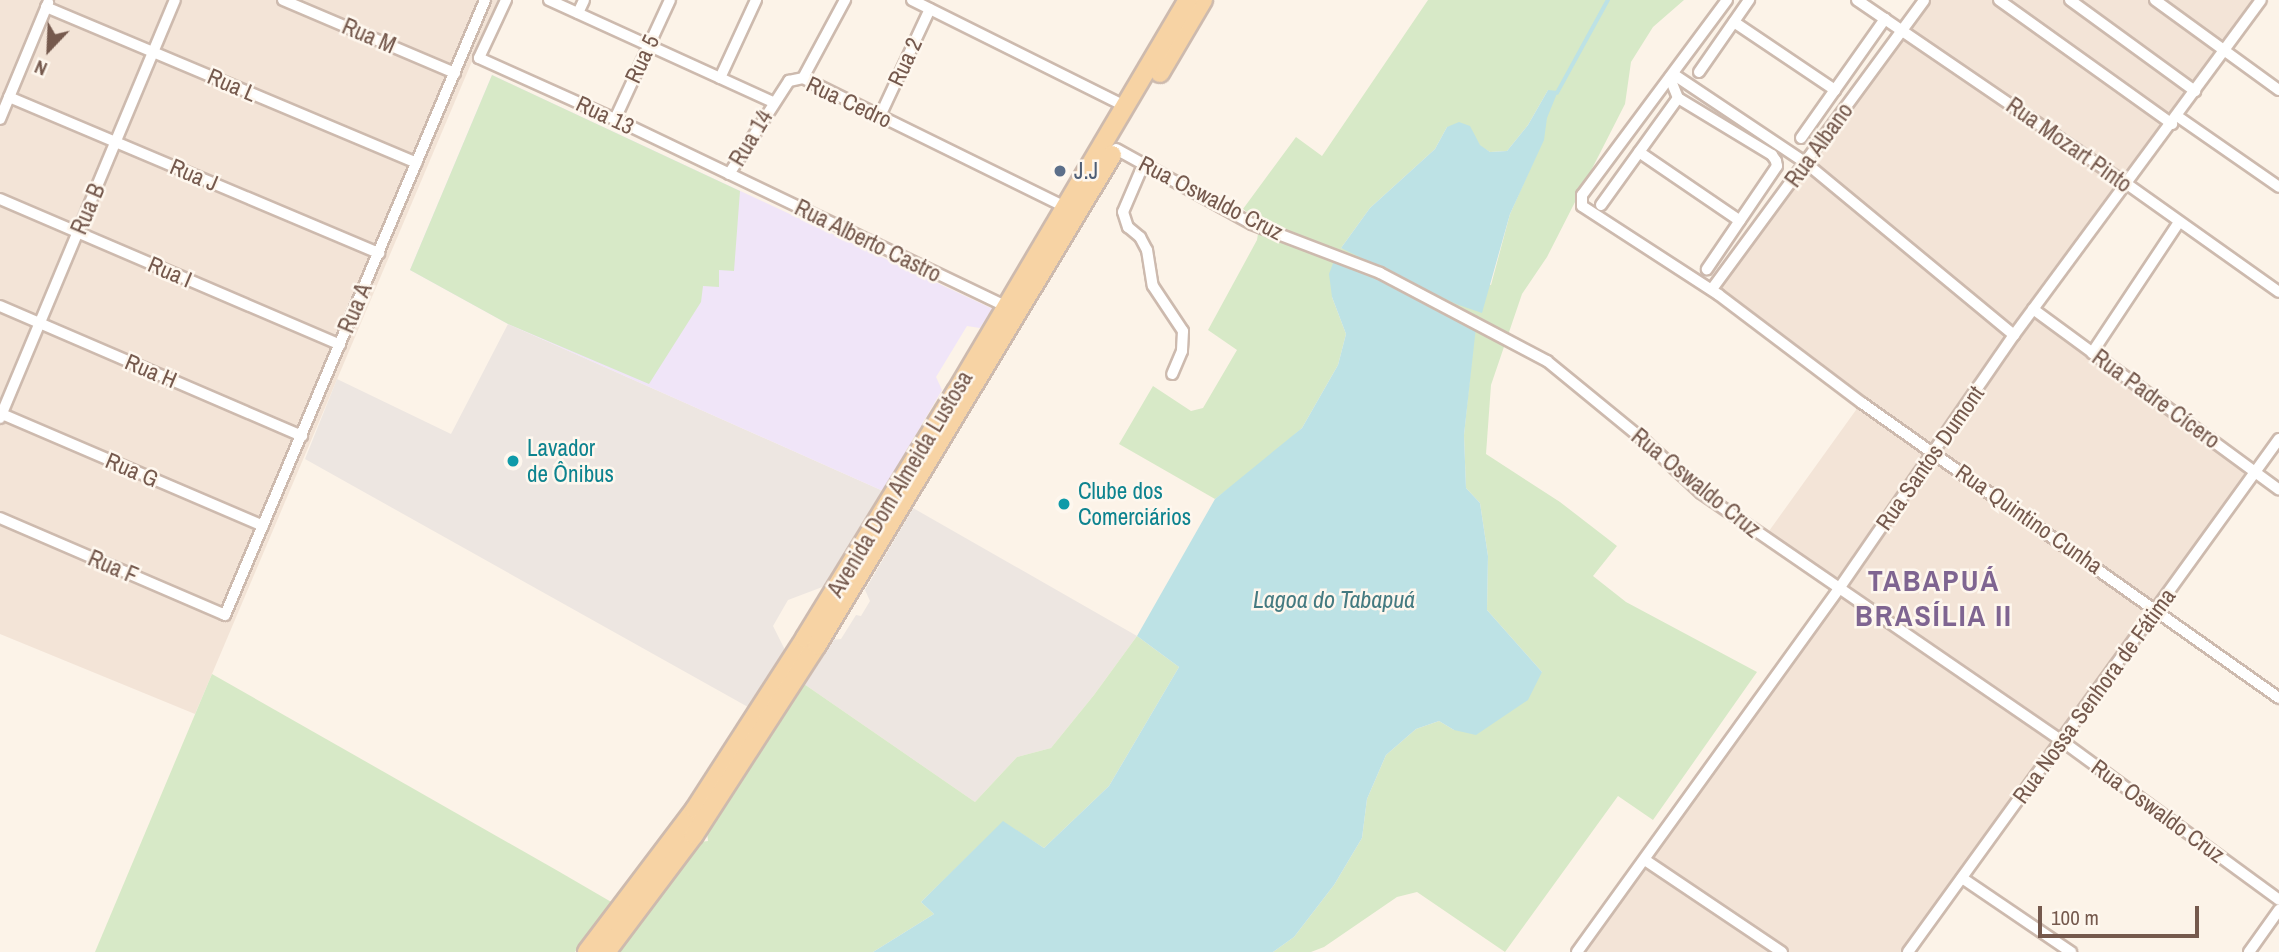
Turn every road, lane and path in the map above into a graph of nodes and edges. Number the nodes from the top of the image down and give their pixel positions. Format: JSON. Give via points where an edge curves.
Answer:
{"nodes":[{"id":1,"x":175,"y":0,"type":"edge"},
{"id":2,"x":283,"y":0,"type":"edge"},
{"id":3,"x":318,"y":0,"type":"edge"},
{"id":4,"x":485,"y":0,"type":"edge"},
{"id":5,"x":506,"y":0,"type":"edge"},
{"id":6,"x":549,"y":0,"type":"edge"},
{"id":7,"x":584,"y":0,"type":"edge"},
{"id":8,"x":670,"y":0,"type":"edge"},
{"id":9,"x":756,"y":0,"type":"edge"},
{"id":10,"x":845,"y":0,"type":"edge"},
{"id":11,"x":912,"y":0,"type":"edge"},
{"id":12,"x":1727,"y":0,"type":"edge"},
{"id":13,"x":1749,"y":0,"type":"edge"},
{"id":14,"x":1857,"y":0,"type":"edge"},
{"id":15,"x":1924,"y":0,"type":"edge"},
{"id":16,"x":1999,"y":0,"type":"edge"},
{"id":17,"x":2070,"y":0,"type":"edge"},
{"id":18,"x":2155,"y":0,"type":"edge"},
{"id":19,"x":2261,"y":0,"type":"edge"},
{"id":20,"x":1191,"y":2,"type":"edge"},
{"id":21,"x":48,"y":3,"type":"edge"},
{"id":22,"x":930,"y":9,"type":"junction"},
{"id":23,"x":313,"y":13,"type":"junction"},
{"id":24,"x":578,"y":13,"type":"junction"},
{"id":25,"x":1885,"y":19,"type":"junction"},
{"id":26,"x":1734,"y":22,"type":"junction"},
{"id":27,"x":1903,"y":31,"type":"junction"},
{"id":28,"x":649,"y":46,"type":"junction"},
{"id":29,"x":154,"y":52,"type":"junction"},
{"id":30,"x":2224,"y":52,"type":"junction"},
{"id":31,"x":1699,"y":72,"type":"dead end"},
{"id":32,"x":455,"y":73,"type":"junction"},
{"id":33,"x":1672,"y":76,"type":"junction"},
{"id":34,"x":720,"y":78,"type":"junction"},
{"id":35,"x":803,"y":78,"type":"junction"},
{"id":36,"x":1835,"y":90,"type":"junction"},
{"id":37,"x":2279,"y":90,"type":"edge"},
{"id":38,"x":2195,"y":91,"type":"junction"},
{"id":39,"x":9,"y":97,"type":"junction"},
{"id":40,"x":1678,"y":98,"type":"junction"},
{"id":41,"x":773,"y":102,"type":"junction"},
{"id":42,"x":1127,"y":107,"type":"junction"},
{"id":43,"x":880,"y":116,"type":"junction"},
{"id":44,"x":0,"y":119,"type":"edge"},
{"id":45,"x":615,"y":119,"type":"junction"},
{"id":46,"x":2174,"y":120,"type":"junction"},
{"id":47,"x":1801,"y":138,"type":"dead end"},
{"id":48,"x":116,"y":142,"type":"junction"},
{"id":49,"x":1116,"y":149,"type":"junction"},
{"id":50,"x":1639,"y":152,"type":"junction"},
{"id":51,"x":417,"y":163,"type":"junction"},
{"id":52,"x":1144,"y":163,"type":"junction"},
{"id":53,"x":1806,"y":163,"type":"junction"},
{"id":54,"x":729,"y":174,"type":"junction"},
{"id":55,"x":2127,"y":184,"type":"junction"},
{"id":56,"x":2279,"y":187,"type":"edge"},
{"id":57,"x":0,"y":199,"type":"edge"},
{"id":58,"x":1601,"y":205,"type":"dead end"},
{"id":59,"x":1073,"y":211,"type":"junction"},
{"id":60,"x":1740,"y":221,"type":"junction"},
{"id":61,"x":2179,"y":222,"type":"junction"},
{"id":62,"x":78,"y":232,"type":"junction"},
{"id":63,"x":379,"y":253,"type":"junction"},
{"id":64,"x":1707,"y":269,"type":"dead end"},
{"id":65,"x":1712,"y":289,"type":"junction"},
{"id":66,"x":2279,"y":292,"type":"edge"},
{"id":67,"x":0,"y":306,"type":"edge"},
{"id":68,"x":1007,"y":307,"type":"junction"},
{"id":69,"x":2033,"y":309,"type":"junction"},
{"id":70,"x":40,"y":323,"type":"junction"},
{"id":71,"x":2014,"y":335,"type":"junction"},
{"id":72,"x":340,"y":345,"type":"junction"},
{"id":73,"x":2091,"y":353,"type":"junction"},
{"id":74,"x":1172,"y":374,"type":"dead end"},
{"id":75,"x":1,"y":416,"type":"edge"},
{"id":76,"x":302,"y":436,"type":"junction"},
{"id":77,"x":2279,"y":439,"type":"edge"},
{"id":78,"x":1934,"y":452,"type":"junction"},
{"id":79,"x":2257,"y":471,"type":"junction"},
{"id":80,"x":2279,"y":490,"type":"edge"},
{"id":81,"x":0,"y":518,"type":"edge"},
{"id":82,"x":263,"y":526,"type":"junction"},
{"id":83,"x":846,"y":585,"type":"junction"},
{"id":84,"x":1838,"y":590,"type":"junction"},
{"id":85,"x":2156,"y":609,"type":"junction"},
{"id":86,"x":225,"y":615,"type":"joint"},
{"id":87,"x":811,"y":641,"type":"junction"},
{"id":88,"x":2279,"y":698,"type":"edge"},
{"id":89,"x":2062,"y":741,"type":"junction"},
{"id":90,"x":1645,"y":860,"type":"junction"},
{"id":91,"x":1962,"y":878,"type":"junction"},
{"id":92,"x":2278,"y":897,"type":"edge"},
{"id":93,"x":2279,"y":909,"type":"edge"},
{"id":94,"x":587,"y":952,"type":"edge"},
{"id":95,"x":606,"y":952,"type":"edge"},
{"id":96,"x":1577,"y":952,"type":"edge"},
{"id":97,"x":1782,"y":952,"type":"edge"},
{"id":98,"x":1908,"y":952,"type":"edge"},
{"id":99,"x":2071,"y":952,"type":"edge"},
{"id":100,"x":2249,"y":952,"type":"edge"}],
"edges":[{"from":1,"to":29,"type":"street","name":"Rua B"},
{"from":2,"to":23,"type":"street","name":"Rua M"},
{"from":3,"to":23,"type":"street"},
{"from":4,"to":32,"type":"street","name":"Rua A"},
{"from":5,"to":45,"type":"street","name":"Rua 13","via":[[480,58]]},
{"from":6,"to":24,"type":"street","name":"Rua Cedro"},
{"from":7,"to":24,"type":"street"},
{"from":8,"to":28,"type":"street","name":"Rua 5"},
{"from":9,"to":34,"type":"street"},
{"from":10,"to":35,"type":"street"},
{"from":11,"to":22,"type":"street"},
{"from":12,"to":33,"type":"street"},
{"from":13,"to":26,"type":"street"},
{"from":14,"to":25,"type":"street","name":"Rua Mozart Pinto"},
{"from":15,"to":27,"type":"street","name":"Rua Albano"},
{"from":16,"to":46,"type":"street"},
{"from":17,"to":38,"type":"street"},
{"from":18,"to":30,"type":"street"},
{"from":19,"to":30,"type":"street","name":"Rua Santos Dumont"},
{"from":20,"to":42,"type":"main road","name":"Avenida Dom Almeida Lustosa"},
{"from":20,"to":49,"type":"main road","name":"Avenida Dom Almeida Lustosa"},
{"from":21,"to":29,"type":"street","name":"Rua L"},
{"from":21,"to":39,"type":"street"},
{"from":22,"to":42,"type":"street"},
{"from":22,"to":43,"type":"street","name":"Rua 2"},
{"from":23,"to":32,"type":"street","name":"Rua M"},
{"from":24,"to":28,"type":"street","name":"Rua Cedro"},
{"from":25,"to":27,"type":"street","name":"Rua Mozart Pinto"},
{"from":25,"to":36,"type":"street"},
{"from":26,"to":31,"type":"street"},
{"from":26,"to":36,"type":"street"},
{"from":27,"to":53,"type":"street","name":"Rua Albano"},
{"from":27,"to":55,"type":"street","name":"Rua Mozart Pinto"},
{"from":28,"to":34,"type":"street","name":"Rua Cedro"},
{"from":28,"to":45,"type":"street","name":"Rua 5"},
{"from":29,"to":48,"type":"street","name":"Rua B"},
{"from":29,"to":51,"type":"street","name":"Rua L"},
{"from":30,"to":37,"type":"street"},
{"from":30,"to":38,"type":"street","name":"Rua Santos Dumont"},
{"from":32,"to":51,"type":"street","name":"Rua A"},
{"from":33,"to":40,"type":"street"},
{"from":33,"to":53,"type":"street"},
{"from":33,"to":65,"type":"street","name":"Rua Quintino Cunha","via":[[1580,201]]},
{"from":34,"to":41,"type":"street","name":"Rua Cedro"},
{"from":35,"to":41,"type":"street","name":"Rua Cedro","via":[[789,81]]},
{"from":35,"to":43,"type":"street","name":"Rua Cedro"},
{"from":36,"to":47,"type":"street"},
{"from":38,"to":46,"type":"street","name":"Rua Santos Dumont"},
{"from":39,"to":44,"type":"street"},
{"from":39,"to":48,"type":"street","name":"Rua J"},
{"from":40,"to":50,"type":"street"},
{"from":40,"to":60,"type":"street","via":[[1776,161]]},
{"from":41,"to":54,"type":"street","name":"Rua 14"},
{"from":42,"to":59,"type":"main road","name":"Avenida Dom Almeida Lustosa"},
{"from":43,"to":59,"type":"street","name":"Rua Cedro"},
{"from":45,"to":54,"type":"street","name":"Rua 13"},
{"from":46,"to":55,"type":"street","name":"Rua Santos Dumont"},
{"from":46,"to":56,"type":"street"},
{"from":48,"to":62,"type":"street","name":"Rua B"},
{"from":48,"to":63,"type":"street","name":"Rua J"},
{"from":49,"to":52,"type":"street","name":"Rua Oswaldo Cruz"},
{"from":49,"to":59,"type":"main road","name":"Avenida Dom Almeida Lustosa"},
{"from":50,"to":58,"type":"street"},
{"from":50,"to":60,"type":"street"},
{"from":51,"to":63,"type":"street","name":"Rua A"},
{"from":52,"to":74,"type":"street","via":[[1123,212],[1128,227],[1147,250],[1158,296],[1183,331],[1182,351]]},
{"from":52,"to":84,"type":"street","name":"Rua Oswaldo Cruz","via":[[1252,225],[1380,273],[1530,351],[1646,442],[1701,493]]},
{"from":53,"to":65,"type":"street","name":"Rua Albano"},
{"from":53,"to":71,"type":"street"},
{"from":54,"to":68,"type":"street","name":"Rua Alberto Castro"},
{"from":55,"to":61,"type":"street","name":"Rua Mozart Pinto"},
{"from":55,"to":69,"type":"street","name":"Rua Santos Dumont"},
{"from":57,"to":62,"type":"street","name":"Rua I"},
{"from":59,"to":68,"type":"main road","name":"Avenida Dom Almeida Lustosa"},
{"from":59,"to":83,"type":"main road","name":"Avenida Dom Almeida Lustosa"},
{"from":60,"to":64,"type":"street"},
{"from":61,"to":66,"type":"street","name":"Rua Mozart Pinto"},
{"from":61,"to":73,"type":"street"},
{"from":62,"to":70,"type":"street","name":"Rua B"},
{"from":62,"to":72,"type":"street","name":"Rua I"},
{"from":63,"to":72,"type":"street","name":"Rua A"},
{"from":65,"to":78,"type":"street","name":"Rua Quintino Cunha"},
{"from":67,"to":70,"type":"street","name":"Rua H"},
{"from":68,"to":83,"type":"main road","name":"Avenida Dom Almeida Lustosa"},
{"from":69,"to":71,"type":"street","name":"Rua Santos Dumont"},
{"from":69,"to":73,"type":"street","name":"Rua Padre Cícero"},
{"from":70,"to":75,"type":"street","name":"Rua B"},
{"from":70,"to":76,"type":"street","name":"Rua H"},
{"from":71,"to":78,"type":"street","name":"Rua Santos Dumont"},
{"from":72,"to":76,"type":"street","name":"Rua A"},
{"from":73,"to":79,"type":"street","name":"Rua Padre Cícero"},
{"from":75,"to":82,"type":"street","name":"Rua G"},
{"from":76,"to":82,"type":"street","name":"Rua A"},
{"from":77,"to":79,"type":"street","name":"Rua Nossa Senhora de Fátima"},
{"from":78,"to":84,"type":"street","name":"Rua Santos Dumont"},
{"from":78,"to":85,"type":"street","name":"Rua Quintino Cunha"},
{"from":79,"to":80,"type":"street","name":"Rua Padre Cícero"},
{"from":79,"to":85,"type":"street","name":"Rua Nossa Senhora de Fátima"},
{"from":81,"to":86,"type":"street","name":"Rua F"},
{"from":82,"to":86,"type":"street","name":"Rua A"},
{"from":83,"to":87,"type":"main road","name":"Avenida Dom Almeida Lustosa"},
{"from":84,"to":89,"type":"street","name":"Rua Oswaldo Cruz"},
{"from":84,"to":90,"type":"street","name":"Rua Santos Dumont"},
{"from":85,"to":88,"type":"street","name":"Rua Quintino Cunha"},
{"from":85,"to":89,"type":"street","name":"Rua Nossa Senhora de Fátima"},
{"from":87,"to":94,"type":"main road","name":"Avenida Dom Almeida Lustosa","via":[[695,809]]},
{"from":87,"to":95,"type":"main road","name":"Avenida Dom Almeida Lustosa","via":[[694,835]]},
{"from":89,"to":91,"type":"street","name":"Rua Nossa Senhora de Fátima"},
{"from":89,"to":92,"type":"street","name":"Rua Oswaldo Cruz"},
{"from":90,"to":96,"type":"street","name":"Rua Santos Dumont"},
{"from":90,"to":97,"type":"street"},
{"from":91,"to":98,"type":"street","name":"Rua Nossa Senhora de Fátima"},
{"from":91,"to":99,"type":"street"},
{"from":93,"to":100,"type":"street"}]}
